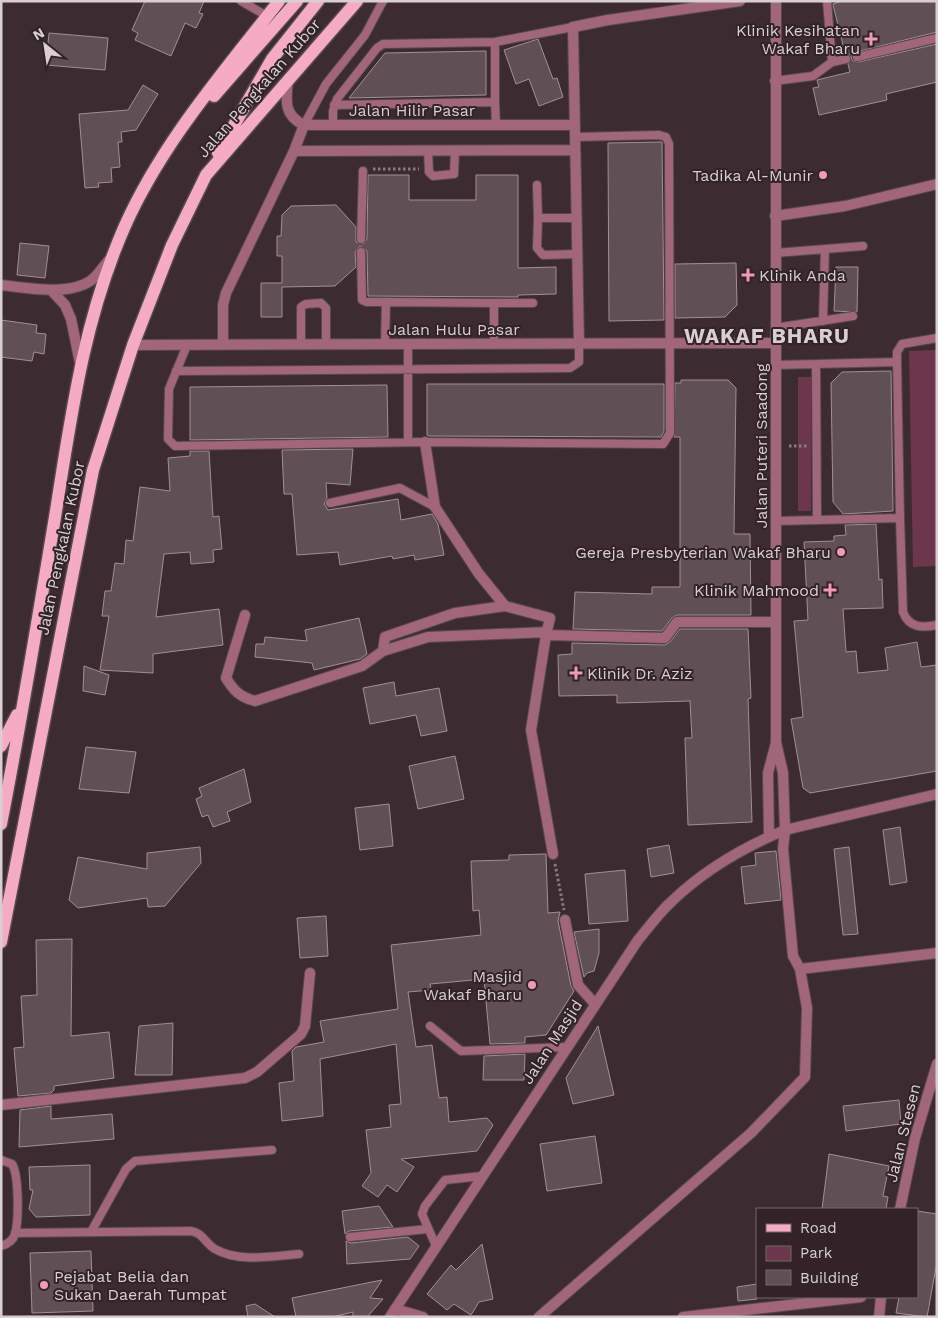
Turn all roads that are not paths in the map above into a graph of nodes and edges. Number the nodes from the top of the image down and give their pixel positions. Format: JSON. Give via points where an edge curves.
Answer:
{"nodes":[{"id":1,"x":242,"y":1,"type":"edge"},
{"id":2,"x":279,"y":1,"type":"edge"},
{"id":3,"x":297,"y":1,"type":"edge"},
{"id":4,"x":318,"y":1,"type":"edge"},
{"id":5,"x":357,"y":1,"type":"edge"},
{"id":6,"x":383,"y":1,"type":"edge"},
{"id":7,"x":740,"y":1,"type":"edge"},
{"id":8,"x":776,"y":1,"type":"edge"},
{"id":9,"x":828,"y":1,"type":"edge"},
{"id":10,"x":267,"y":16,"type":"junction"},
{"id":11,"x":573,"y":27,"type":"junction"},
{"id":12,"x":937,"y":38,"type":"edge"},
{"id":13,"x":495,"y":42,"type":"junction"},
{"id":14,"x":857,"y":57,"type":"dead end"},
{"id":15,"x":846,"y":59,"type":"dead end"},
{"id":16,"x":832,"y":62,"type":"junction"},
{"id":17,"x":288,"y":79,"type":"junction"},
{"id":18,"x":774,"y":81,"type":"junction"},
{"id":19,"x":495,"y":102,"type":"junction"},
{"id":20,"x":334,"y":105,"type":"junction"},
{"id":21,"x":304,"y":125,"type":"junction"},
{"id":22,"x":333,"y":125,"type":"junction"},
{"id":23,"x":496,"y":125,"type":"junction"},
{"id":24,"x":575,"y":125,"type":"junction"},
{"id":25,"x":575,"y":137,"type":"junction"},
{"id":26,"x":428,"y":150,"type":"junction"},
{"id":27,"x":455,"y":150,"type":"junction"},
{"id":28,"x":575,"y":150,"type":"junction"},
{"id":29,"x":294,"y":151,"type":"junction"},
{"id":30,"x":165,"y":153,"type":"junction"},
{"id":31,"x":362,"y":171,"type":"road end"},
{"id":32,"x":206,"y":175,"type":"junction"},
{"id":33,"x":937,"y":184,"type":"edge"},
{"id":34,"x":537,"y":186,"type":"dead end"},
{"id":35,"x":775,"y":216,"type":"junction"},
{"id":36,"x":538,"y":218,"type":"junction"},
{"id":37,"x":576,"y":218,"type":"junction"},
{"id":38,"x":361,"y":239,"type":"dead end"},
{"id":39,"x":863,"y":246,"type":"dead end"},
{"id":40,"x":825,"y":249,"type":"junction"},
{"id":41,"x":361,"y":252,"type":"dead end"},
{"id":42,"x":775,"y":252,"type":"junction"},
{"id":43,"x":577,"y":254,"type":"junction"},
{"id":44,"x":112,"y":257,"type":"junction"},
{"id":45,"x":1,"y":285,"type":"edge"},
{"id":46,"x":52,"y":290,"type":"junction"},
{"id":47,"x":386,"y":302,"type":"junction"},
{"id":48,"x":494,"y":303,"type":"junction"},
{"id":49,"x":533,"y":303,"type":"dead end"},
{"id":50,"x":853,"y":316,"type":"dead end"},
{"id":51,"x":823,"y":321,"type":"junction"},
{"id":52,"x":775,"y":328,"type":"junction"},
{"id":53,"x":937,"y":338,"type":"edge"},
{"id":54,"x":775,"y":343,"type":"junction"},
{"id":55,"x":301,"y":344,"type":"junction"},
{"id":56,"x":326,"y":344,"type":"junction"},
{"id":57,"x":385,"y":344,"type":"junction"},
{"id":58,"x":408,"y":344,"type":"junction"},
{"id":59,"x":494,"y":344,"type":"junction"},
{"id":60,"x":579,"y":344,"type":"junction"},
{"id":61,"x":670,"y":344,"type":"junction"},
{"id":62,"x":133,"y":345,"type":"junction"},
{"id":63,"x":187,"y":345,"type":"junction"},
{"id":64,"x":223,"y":345,"type":"junction"},
{"id":65,"x":897,"y":362,"type":"junction"},
{"id":66,"x":80,"y":363,"type":"junction"},
{"id":67,"x":816,"y":364,"type":"junction"},
{"id":68,"x":775,"y":365,"type":"junction"},
{"id":69,"x":408,"y":369,"type":"junction"},
{"id":70,"x":176,"y":371,"type":"junction"},
{"id":71,"x":408,"y":442,"type":"junction"},
{"id":72,"x":425,"y":442,"type":"junction"},
{"id":73,"x":330,"y":503,"type":"dead end"},
{"id":74,"x":435,"y":507,"type":"junction"},
{"id":75,"x":900,"y":518,"type":"junction"},
{"id":76,"x":817,"y":520,"type":"junction"},
{"id":77,"x":776,"y":521,"type":"junction"},
{"id":78,"x":505,"y":606,"type":"junction"},
{"id":79,"x":245,"y":616,"type":"dead end"},
{"id":80,"x":776,"y":622,"type":"junction"},
{"id":81,"x":937,"y":625,"type":"edge"},
{"id":82,"x":547,"y":633,"type":"junction"},
{"id":83,"x":383,"y":650,"type":"junction"},
{"id":84,"x":24,"y":701,"type":"junction"},
{"id":85,"x":776,"y":742,"type":"junction"},
{"id":86,"x":1,"y":746,"type":"edge"},
{"id":87,"x":937,"y":794,"type":"edge"},
{"id":88,"x":1,"y":824,"type":"edge"},
{"id":89,"x":785,"y":830,"type":"junction"},
{"id":90,"x":769,"y":836,"type":"junction"},
{"id":91,"x":553,"y":854,"type":"road end"},
{"id":92,"x":4,"y":915,"type":"edge"},
{"id":93,"x":565,"y":920,"type":"road end"},
{"id":94,"x":1,"y":942,"type":"edge"},
{"id":95,"x":937,"y":953,"type":"edge"},
{"id":96,"x":800,"y":969,"type":"junction"},
{"id":97,"x":310,"y":973,"type":"dead end"},
{"id":98,"x":595,"y":1004,"type":"junction"},
{"id":99,"x":430,"y":1026,"type":"dead end"},
{"id":100,"x":568,"y":1046,"type":"junction"},
{"id":101,"x":937,"y":1064,"type":"edge"},
{"id":102,"x":1,"y":1105,"type":"edge"},
{"id":103,"x":272,"y":1150,"type":"dead end"},
{"id":104,"x":1,"y":1160,"type":"edge"},
{"id":105,"x":482,"y":1176,"type":"junction"},
{"id":106,"x":900,"y":1208,"type":"edge"},
{"id":107,"x":427,"y":1229,"type":"junction"},
{"id":108,"x":91,"y":1232,"type":"junction"},
{"id":109,"x":15,"y":1233,"type":"junction"},
{"id":110,"x":350,"y":1237,"type":"dead end"},
{"id":111,"x":1,"y":1246,"type":"edge"},
{"id":112,"x":436,"y":1246,"type":"junction"},
{"id":113,"x":299,"y":1254,"type":"dead end"},
{"id":114,"x":852,"y":1298,"type":"edge"},
{"id":115,"x":881,"y":1298,"type":"edge"},
{"id":116,"x":393,"y":1313,"type":"edge"},
{"id":117,"x":423,"y":1317,"type":"edge"},
{"id":118,"x":539,"y":1317,"type":"edge"},
{"id":119,"x":683,"y":1317,"type":"edge"},
{"id":120,"x":880,"y":1317,"type":"edge"}],
"edges":[{"from":1,"to":10,"type":"lane"},
{"from":2,"to":10,"type":"main road","name":"Jalan Pengkalan Kubor"},
{"from":3,"to":30,"type":"main road","name":"Jalan Pengkalan Kubor"},
{"from":4,"to":32,"type":"main road","name":"Jalan Pengkalan Kubor","via":[[272,59]]},
{"from":5,"to":17,"type":"main road","name":"Jalan Pengkalan Kubor"},
{"from":6,"to":21,"type":"lane","via":[[365,35],[326,84]]},
{"from":7,"to":11,"type":"street"},
{"from":8,"to":18,"type":"street","name":"Jalan Puteri Saadong"},
{"from":9,"to":16,"type":"lane"},
{"from":10,"to":30,"type":"main road","name":"Jalan Pengkalan Kubor"},
{"from":11,"to":13,"type":"lane"},
{"from":11,"to":24,"type":"street"},
{"from":12,"to":14,"type":"lane"},
{"from":13,"to":19,"type":"lane"},
{"from":13,"to":20,"type":"lane","via":[[383,44]]},
{"from":15,"to":16,"type":"lane"},
{"from":16,"to":18,"type":"lane","via":[[813,76]]},
{"from":17,"to":21,"type":"street","via":[[287,110],[291,117]]},
{"from":17,"to":32,"type":"main road","name":"Jalan Pengkalan Kubor"},
{"from":18,"to":35,"type":"street","name":"Jalan Puteri Saadong"},
{"from":19,"to":20,"type":"lane"},
{"from":19,"to":23,"type":"lane"},
{"from":20,"to":22,"type":"lane"},
{"from":21,"to":22,"type":"street","name":"Jalan Hilir Pasar"},
{"from":21,"to":29,"type":"street"},
{"from":22,"to":23,"type":"street","name":"Jalan Hilir Pasar"},
{"from":23,"to":24,"type":"street","name":"Jalan Hilir Pasar"},
{"from":24,"to":25,"type":"street"},
{"from":25,"to":28,"type":"street"},
{"from":25,"to":61,"type":"lane","via":[[659,136],[668,140]]},
{"from":26,"to":27,"type":"street"},
{"from":26,"to":27,"type":"lane","via":[[431,176],[453,176]]},
{"from":26,"to":29,"type":"street"},
{"from":27,"to":28,"type":"street"},
{"from":28,"to":37,"type":"street"},
{"from":29,"to":64,"type":"street","via":[[226,293]]},
{"from":30,"to":44,"type":"main road","name":"Jalan Pengkalan Kubor"},
{"from":31,"to":38,"type":"lane"},
{"from":32,"to":62,"type":"main road","name":"Jalan Pengkalan Kubor","via":[[172,245]]},
{"from":33,"to":35,"type":"street","via":[[845,206]]},
{"from":34,"to":36,"type":"lane"},
{"from":35,"to":42,"type":"street","name":"Jalan Puteri Saadong"},
{"from":36,"to":37,"type":"lane"},
{"from":36,"to":43,"type":"lane","via":[[541,254]]},
{"from":37,"to":43,"type":"street"},
{"from":39,"to":40,"type":"lane"},
{"from":40,"to":42,"type":"lane"},
{"from":40,"to":51,"type":"lane"},
{"from":41,"to":47,"type":"lane","via":[[362,300]]},
{"from":42,"to":52,"type":"street","name":"Jalan Puteri Saadong"},
{"from":43,"to":60,"type":"street"},
{"from":44,"to":46,"type":"street","via":[[93,279],[81,286]]},
{"from":44,"to":66,"type":"main road","name":"Jalan Pengkalan Kubor"},
{"from":45,"to":46,"type":"street"},
{"from":46,"to":66,"type":"street","via":[[65,305],[71,319]]},
{"from":47,"to":48,"type":"lane"},
{"from":47,"to":57,"type":"lane"},
{"from":48,"to":49,"type":"lane"},
{"from":48,"to":59,"type":"lane"},
{"from":50,"to":51,"type":"lane"},
{"from":51,"to":52,"type":"lane"},
{"from":52,"to":54,"type":"street","name":"Jalan Puteri Saadong"},
{"from":53,"to":65,"type":"lane","via":[[902,344],[897,352]]},
{"from":54,"to":61,"type":"street","name":"Jalan Hulu Pasar"},
{"from":54,"to":68,"type":"street","name":"Jalan Puteri Saadong"},
{"from":55,"to":56,"type":"street","name":"Jalan Hulu Pasar"},
{"from":55,"to":56,"type":"lane","via":[[301,307],[321,303],[326,308]]},
{"from":55,"to":64,"type":"street","name":"Jalan Hulu Pasar"},
{"from":56,"to":57,"type":"street","name":"Jalan Hulu Pasar"},
{"from":57,"to":58,"type":"street","name":"Jalan Hulu Pasar"},
{"from":58,"to":59,"type":"street","name":"Jalan Hulu Pasar"},
{"from":58,"to":69,"type":"lane"},
{"from":59,"to":60,"type":"street","name":"Jalan Hulu Pasar"},
{"from":60,"to":61,"type":"street","name":"Jalan Hulu Pasar"},
{"from":60,"to":69,"type":"lane","via":[[579,362],[570,368]]},
{"from":61,"to":72,"type":"lane","via":[[670,433],[663,444]]},
{"from":62,"to":63,"type":"street","name":"Jalan Hulu Pasar"},
{"from":62,"to":92,"type":"main road","name":"Jalan Pengkalan Kubor","via":[[92,470]]},
{"from":63,"to":64,"type":"street","name":"Jalan Hulu Pasar"},
{"from":63,"to":70,"type":"lane"},
{"from":65,"to":67,"type":"lane"},
{"from":65,"to":75,"type":"lane"},
{"from":66,"to":84,"type":"main road","name":"Jalan Pengkalan Kubor"},
{"from":67,"to":68,"type":"lane"},
{"from":67,"to":76,"type":"lane"},
{"from":68,"to":77,"type":"street","name":"Jalan Puteri Saadong"},
{"from":69,"to":70,"type":"lane"},
{"from":69,"to":71,"type":"lane"},
{"from":70,"to":71,"type":"lane","via":[[170,389],[168,435],[175,446]]},
{"from":71,"to":72,"type":"lane"},
{"from":72,"to":74,"type":"street"},
{"from":73,"to":74,"type":"lane","via":[[400,488]]},
{"from":74,"to":78,"type":"street","via":[[479,574]]},
{"from":75,"to":76,"type":"lane"},
{"from":75,"to":81,"type":"lane","via":[[903,612],[917,627]]},
{"from":76,"to":77,"type":"lane"},
{"from":77,"to":80,"type":"street","name":"Jalan Puteri Saadong"},
{"from":78,"to":82,"type":"street","via":[[550,618]]},
{"from":78,"to":83,"type":"street","via":[[455,613],[385,637]]},
{"from":79,"to":83,"type":"street","via":[[226,678],[234,691],[249,700],[255,701],[362,666]]},
{"from":80,"to":82,"type":"street","via":[[677,622],[665,638]]},
{"from":80,"to":85,"type":"street","name":"Jalan Puteri Saadong"},
{"from":82,"to":83,"type":"street","via":[[428,637]]},
{"from":82,"to":91,"type":"street","via":[[530,730]]},
{"from":84,"to":86,"type":"main road"},
{"from":84,"to":88,"type":"main road","name":"Jalan Pengkalan Kubor"},
{"from":85,"to":89,"type":"street","name":"Jalan Puteri Saadong","via":[[783,773]]},
{"from":85,"to":90,"type":"street","name":"Jalan Puteri Saadong","via":[[768,773]]},
{"from":87,"to":89,"type":"street","name":"Jalan Masjid"},
{"from":89,"to":90,"type":"street","name":"Jalan Masjid"},
{"from":89,"to":96,"type":"street","name":"Jalan Puteri Saadong","via":[[783,849],[793,956]]},
{"from":90,"to":98,"type":"street","name":"Jalan Masjid","via":[[736,853],[670,902],[638,940]]},
{"from":92,"to":94,"type":"main road","name":"Jalan Pengkalan Kubor"},
{"from":93,"to":98,"type":"street","via":[[578,986]]},
{"from":95,"to":96,"type":"street"},
{"from":96,"to":118,"type":"street","name":"Jalan Puteri Saadong","via":[[807,1013],[805,1078],[751,1133]]},
{"from":97,"to":102,"type":"street","via":[[305,1026],[301,1034],[257,1072],[245,1078]]},
{"from":98,"to":100,"type":"street","name":"Jalan Masjid"},
{"from":99,"to":100,"type":"lane","via":[[461,1051]]},
{"from":100,"to":105,"type":"street","name":"Jalan Masjid"},
{"from":101,"to":106,"type":"street","name":"Jalan Stesen","via":[[915,1138]]},
{"from":103,"to":108,"type":"lane","via":[[135,1161],[126,1169]]},
{"from":104,"to":109,"type":"lane","via":[[12,1164],[16,1170]]},
{"from":105,"to":107,"type":"lane","via":[[448,1179],[441,1183],[423,1210]]},
{"from":105,"to":112,"type":"street","name":"Jalan Masjid"},
{"from":107,"to":110,"type":"lane"},
{"from":107,"to":112,"type":"lane"},
{"from":108,"to":109,"type":"lane"},
{"from":108,"to":113,"type":"lane","via":[[194,1232],[216,1249],[241,1257]]},
{"from":109,"to":111,"type":"lane","via":[[11,1241]]},
{"from":112,"to":116,"type":"street","name":"Jalan Masjid"},
{"from":114,"to":119,"type":"street"},
{"from":115,"to":120,"type":"street"},
{"from":116,"to":117,"type":"street"}]}
